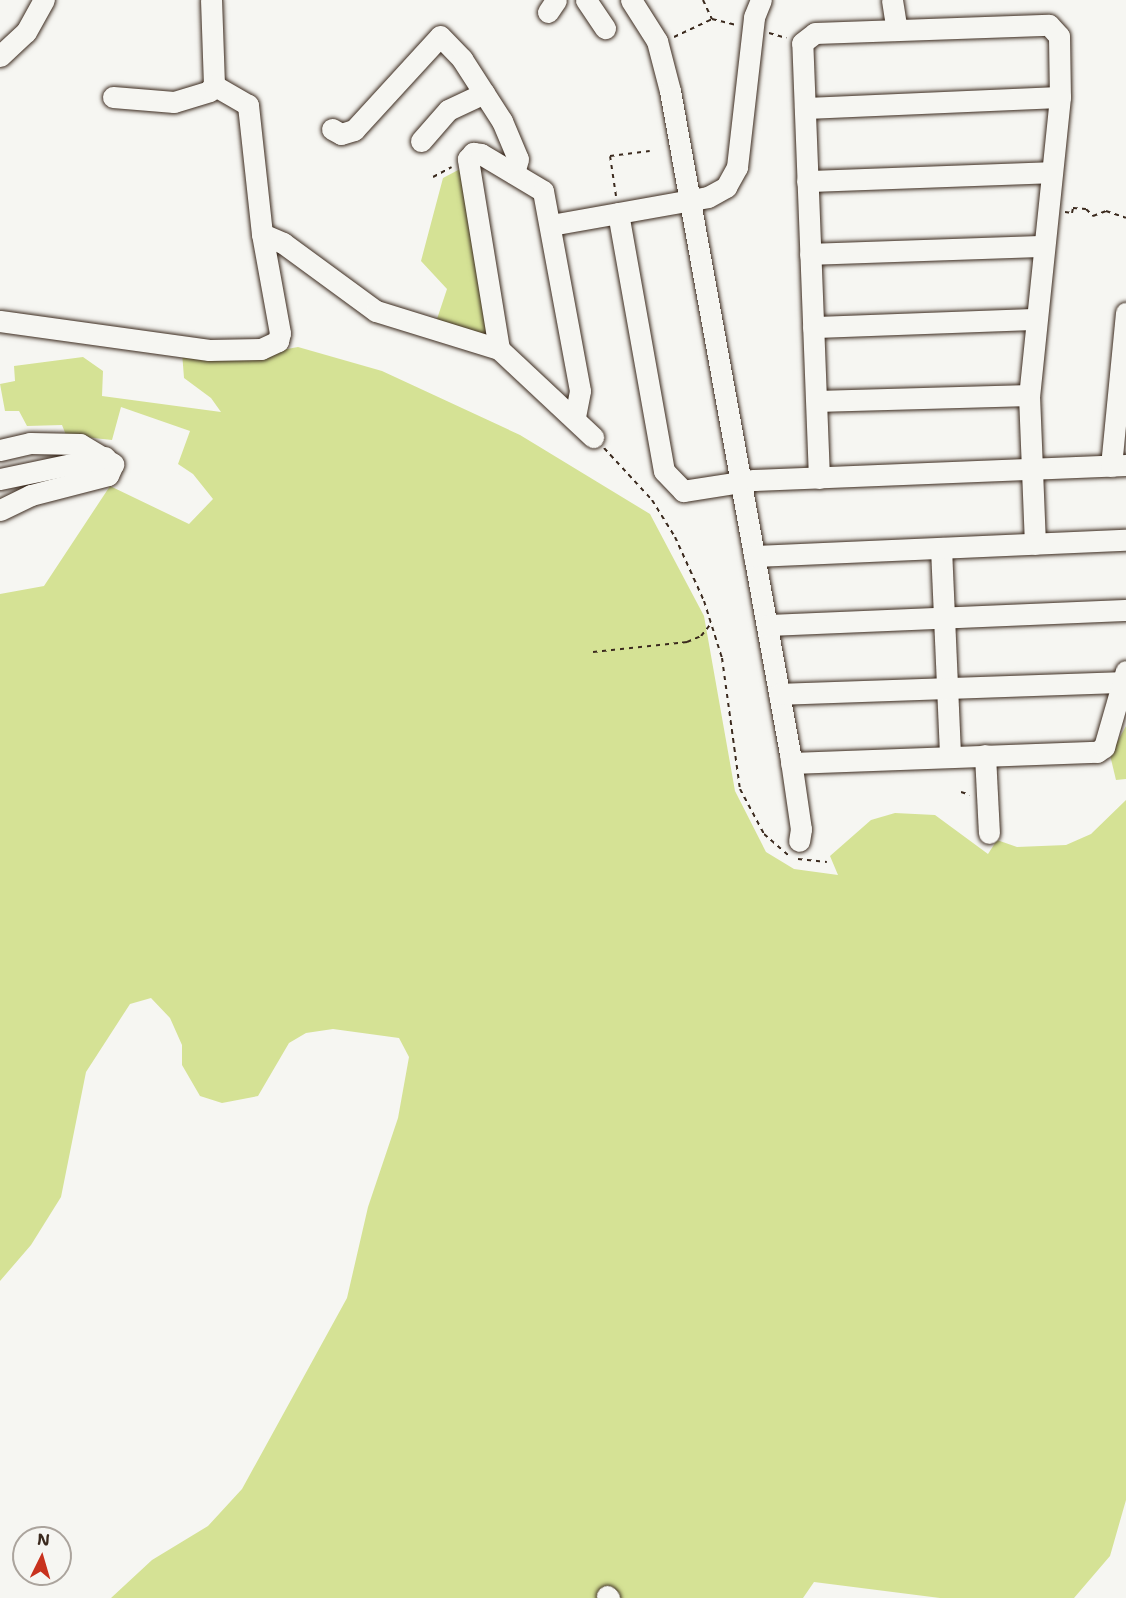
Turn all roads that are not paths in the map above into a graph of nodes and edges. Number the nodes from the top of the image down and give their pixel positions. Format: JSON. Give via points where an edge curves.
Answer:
{"nodes":[{"id":1,"x":44,"y":0,"type":"edge"},
{"id":2,"x":211,"y":0,"type":"edge"},
{"id":3,"x":586,"y":0,"type":"edge"},
{"id":4,"x":631,"y":0,"type":"edge"},
{"id":5,"x":761,"y":0,"type":"edge"},
{"id":6,"x":892,"y":0,"type":"edge"},
{"id":7,"x":605,"y":28,"type":"dead end"},
{"id":8,"x":897,"y":30,"type":"junction"},
{"id":9,"x":4,"y":61,"type":"edge"},
{"id":10,"x":214,"y":85,"type":"junction"},
{"id":11,"x":484,"y":93,"type":"junction"},
{"id":12,"x":113,"y":97,"type":"dead end"},
{"id":13,"x":1060,"y":97,"type":"junction"},
{"id":14,"x":805,"y":108,"type":"junction"},
{"id":15,"x":332,"y":129,"type":"dead end"},
{"id":16,"x":421,"y":141,"type":"dead end"},
{"id":17,"x":1052,"y":172,"type":"junction"},
{"id":18,"x":514,"y":173,"type":"junction"},
{"id":19,"x":807,"y":181,"type":"junction"},
{"id":20,"x":690,"y":201,"type":"junction"},
{"id":21,"x":618,"y":213,"type":"junction"},
{"id":22,"x":551,"y":225,"type":"junction"},
{"id":23,"x":262,"y":234,"type":"junction"},
{"id":24,"x":1044,"y":246,"type":"junction"},
{"id":25,"x":810,"y":254,"type":"junction"},
{"id":26,"x":1126,"y":313,"type":"edge"},
{"id":27,"x":1036,"y":319,"type":"junction"},
{"id":28,"x":0,"y":321,"type":"edge"},
{"id":29,"x":813,"y":327,"type":"junction"},
{"id":30,"x":499,"y":349,"type":"junction"},
{"id":31,"x":1029,"y":395,"type":"junction"},
{"id":32,"x":818,"y":401,"type":"junction"},
{"id":33,"x":575,"y":417,"type":"junction"},
{"id":34,"x":594,"y":437,"type":"road end"},
{"id":35,"x":0,"y":450,"type":"edge"},
{"id":36,"x":105,"y":457,"type":"junction"},
{"id":37,"x":1119,"y":465,"type":"edge"},
{"id":38,"x":1030,"y":470,"type":"junction"},
{"id":39,"x":819,"y":478,"type":"junction"},
{"id":40,"x":0,"y":479,"type":"edge"},
{"id":41,"x":740,"y":482,"type":"junction"},
{"id":42,"x":0,"y":510,"type":"edge"},
{"id":43,"x":1126,"y":540,"type":"edge"},
{"id":44,"x":1035,"y":544,"type":"junction"},
{"id":45,"x":941,"y":548,"type":"junction"},
{"id":46,"x":754,"y":556,"type":"junction"},
{"id":47,"x":1126,"y":610,"type":"edge"},
{"id":48,"x":944,"y":618,"type":"junction"},
{"id":49,"x":767,"y":625,"type":"junction"},
{"id":50,"x":1124,"y":677,"type":"edge"},
{"id":51,"x":947,"y":688,"type":"junction"},
{"id":52,"x":779,"y":694,"type":"junction"},
{"id":53,"x":985,"y":755,"type":"junction"},
{"id":54,"x":950,"y":756,"type":"junction"},
{"id":55,"x":790,"y":763,"type":"junction"},
{"id":56,"x":988,"y":833,"type":"dead end"},
{"id":57,"x":799,"y":841,"type":"dead end"}],
"edges":[{"from":1,"to":9,"type":"street"},
{"from":2,"to":10,"type":"street"},
{"from":3,"to":7,"type":"street"},
{"from":4,"to":20,"type":"street","via":[[662,53]]},
{"from":5,"to":20,"type":"street","via":[[754,17],[735,173],[720,191]]},
{"from":6,"to":8,"type":"street"},
{"from":8,"to":13,"type":"street","via":[[1048,25],[1059,36]]},
{"from":8,"to":14,"type":"street","via":[[815,33],[804,38],[801,49]]},
{"from":10,"to":12,"type":"street","via":[[209,91],[174,102]]},
{"from":10,"to":23,"type":"street","via":[[248,105]]},
{"from":11,"to":15,"type":"street","via":[[462,59],[440,36],[354,130],[341,134]]},
{"from":11,"to":16,"type":"street","via":[[448,110]]},
{"from":11,"to":18,"type":"street","via":[[515,149],[518,159]]},
{"from":13,"to":14,"type":"street"},
{"from":13,"to":17,"type":"street"},
{"from":14,"to":19,"type":"street"},
{"from":17,"to":19,"type":"street"},
{"from":17,"to":24,"type":"street"},
{"from":18,"to":22,"type":"street","via":[[543,191]]},
{"from":18,"to":30,"type":"street","via":[[482,154],[473,153],[468,159]]},
{"from":19,"to":25,"type":"street"},
{"from":20,"to":21,"type":"street"},
{"from":20,"to":41,"type":"street"},
{"from":21,"to":22,"type":"street"},
{"from":21,"to":41,"type":"street","via":[[664,471],[683,491]]},
{"from":22,"to":33,"type":"street","via":[[580,391]]},
{"from":23,"to":28,"type":"street","via":[[280,333],[278,341],[261,349],[209,350],[145,344]]},
{"from":23,"to":30,"type":"street","via":[[283,243],[361,301],[388,315]]},
{"from":24,"to":25,"type":"street"},
{"from":24,"to":27,"type":"street"},
{"from":25,"to":29,"type":"street"},
{"from":26,"to":37,"type":"street"},
{"from":27,"to":29,"type":"street"},
{"from":27,"to":31,"type":"street"},
{"from":29,"to":32,"type":"street"},
{"from":30,"to":33,"type":"street"},
{"from":31,"to":32,"type":"street"},
{"from":31,"to":38,"type":"street"},
{"from":32,"to":39,"type":"street"},
{"from":33,"to":34,"type":"street"},
{"from":35,"to":36,"type":"street","via":[[30,443],[69,443],[89,446]]},
{"from":36,"to":40,"type":"street"},
{"from":36,"to":42,"type":"street","via":[[113,464],[108,475],[31,495]]},
{"from":37,"to":38,"type":"street"},
{"from":38,"to":39,"type":"street"},
{"from":38,"to":44,"type":"street"},
{"from":39,"to":41,"type":"street"},
{"from":41,"to":46,"type":"street"},
{"from":43,"to":44,"type":"street"},
{"from":44,"to":45,"type":"street"},
{"from":45,"to":46,"type":"street"},
{"from":45,"to":48,"type":"street"},
{"from":46,"to":49,"type":"street"},
{"from":47,"to":48,"type":"street"},
{"from":48,"to":49,"type":"street"},
{"from":48,"to":51,"type":"street"},
{"from":49,"to":52,"type":"street"},
{"from":50,"to":51,"type":"street"},
{"from":50,"to":53,"type":"street","via":[[1104,747],[1097,752]]},
{"from":51,"to":52,"type":"street"},
{"from":51,"to":54,"type":"street"},
{"from":52,"to":55,"type":"street"},
{"from":53,"to":54,"type":"street"},
{"from":53,"to":56,"type":"street"},
{"from":54,"to":55,"type":"street"},
{"from":55,"to":57,"type":"street","via":[[801,829]]}]}
